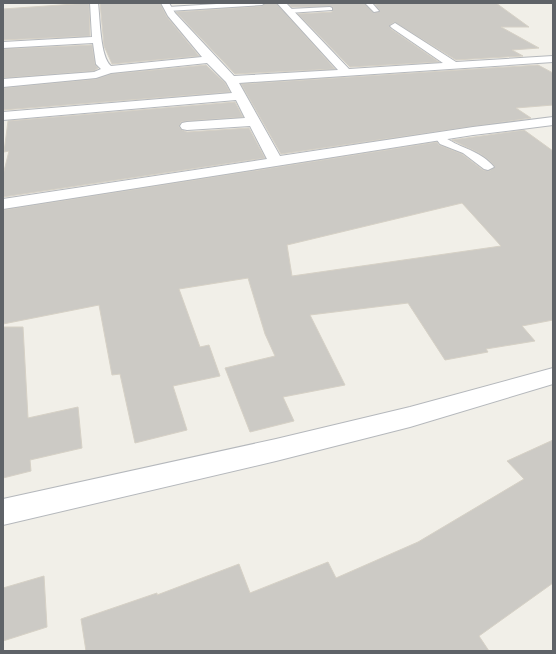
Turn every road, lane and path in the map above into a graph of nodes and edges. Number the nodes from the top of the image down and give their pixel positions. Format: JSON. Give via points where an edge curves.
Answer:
{"nodes":[{"id":1,"x":94,"y":3,"type":"edge"},
{"id":2,"x":262,"y":3,"type":"edge"},
{"id":3,"x":281,"y":3,"type":"edge"},
{"id":4,"x":368,"y":3,"type":"edge"},
{"id":5,"x":167,"y":6,"type":"edge"},
{"id":6,"x":330,"y":9,"type":"dead end"},
{"id":7,"x":376,"y":11,"type":"dead end"},
{"id":8,"x":289,"y":12,"type":"junction"},
{"id":9,"x":395,"y":26,"type":"dead end"},
{"id":10,"x":97,"y":40,"type":"junction"},
{"id":11,"x":3,"y":45,"type":"edge"},
{"id":12,"x":210,"y":59,"type":"junction"},
{"id":13,"x":553,"y":59,"type":"edge"},
{"id":14,"x":455,"y":66,"type":"junction"},
{"id":15,"x":105,"y":67,"type":"junction"},
{"id":16,"x":26,"y":70,"type":"dead end"},
{"id":17,"x":346,"y":72,"type":"junction"},
{"id":18,"x":231,"y":80,"type":"junction"},
{"id":19,"x":3,"y":83,"type":"edge"},
{"id":20,"x":241,"y":96,"type":"junction"},
{"id":21,"x":3,"y":116,"type":"edge"},
{"id":22,"x":553,"y":121,"type":"edge"},
{"id":23,"x":254,"y":122,"type":"junction"},
{"id":24,"x":187,"y":126,"type":"dead end"},
{"id":25,"x":439,"y":136,"type":"junction"},
{"id":26,"x":276,"y":162,"type":"junction"},
{"id":27,"x":488,"y":168,"type":"dead end"},
{"id":28,"x":3,"y":204,"type":"edge"},
{"id":29,"x":553,"y":376,"type":"edge"},
{"id":30,"x":3,"y":512,"type":"edge"}],
"edges":[{"from":1,"to":10,"type":"street"},
{"from":2,"to":5,"type":"lane"},
{"from":3,"to":8,"type":"street"},
{"from":4,"to":7,"type":"lane"},
{"from":5,"to":12,"type":"street"},
{"from":6,"to":8,"type":"lane"},
{"from":8,"to":17,"type":"street"},
{"from":9,"to":14,"type":"street"},
{"from":10,"to":11,"type":"street"},
{"from":10,"to":15,"type":"street"},
{"from":12,"to":15,"type":"street"},
{"from":12,"to":18,"type":"street"},
{"from":13,"to":14,"type":"street"},
{"from":14,"to":17,"type":"street"},
{"from":15,"to":16,"type":"street"},
{"from":15,"to":19,"type":"street","via":[[96,75]]},
{"from":17,"to":18,"type":"street"},
{"from":18,"to":20,"type":"street"},
{"from":20,"to":21,"type":"street"},
{"from":20,"to":23,"type":"street"},
{"from":22,"to":25,"type":"street"},
{"from":23,"to":24,"type":"street"},
{"from":23,"to":26,"type":"street"},
{"from":25,"to":26,"type":"street"},
{"from":25,"to":27,"type":"lane","via":[[444,142],[467,151]]},
{"from":26,"to":28,"type":"street"},
{"from":29,"to":30,"type":"street","via":[[410,417]]}]}
